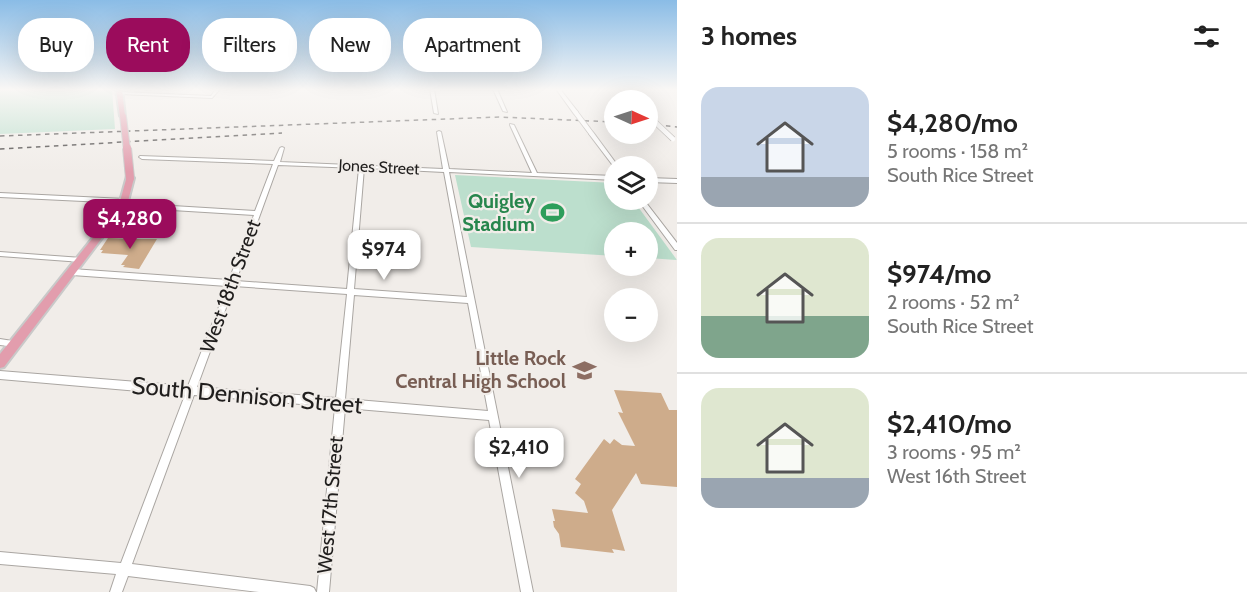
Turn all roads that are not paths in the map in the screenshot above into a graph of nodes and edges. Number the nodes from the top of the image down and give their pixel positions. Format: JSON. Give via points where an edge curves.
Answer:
{"nodes":[{"id":1,"x":123,"y":117,"type":"edge"},
{"id":2,"x":579,"y":117,"type":"edge"},
{"id":3,"x":512,"y":125,"type":"dead end"},
{"id":4,"x":658,"y":125,"type":"edge"},
{"id":5,"x":439,"y":132,"type":"dead end"},
{"id":6,"x":675,"y":141,"type":"edge"},
{"id":7,"x":282,"y":148,"type":"dead end"},
{"id":8,"x":609,"y":156,"type":"edge"},
{"id":9,"x":142,"y":157,"type":"dead end"},
{"id":10,"x":277,"y":163,"type":"junction"},
{"id":11,"x":362,"y":166,"type":"junction"},
{"id":12,"x":446,"y":170,"type":"junction"},
{"id":13,"x":536,"y":174,"type":"junction"},
{"id":14,"x":604,"y":177,"type":"edge"},
{"id":15,"x":658,"y":180,"type":"edge"},
{"id":16,"x":677,"y":181,"type":"edge"},
{"id":17,"x":0,"y":195,"type":"edge"},
{"id":18,"x":124,"y":203,"type":"junction"},
{"id":19,"x":648,"y":210,"type":"edge"},
{"id":20,"x":257,"y":213,"type":"junction"},
{"id":21,"x":677,"y":248,"type":"edge"},
{"id":22,"x":0,"y":254,"type":"edge"},
{"id":23,"x":82,"y":260,"type":"junction"},
{"id":24,"x":72,"y":272,"type":"junction"},
{"id":25,"x":232,"y":284,"type":"junction"},
{"id":26,"x":351,"y":292,"type":"junction"},
{"id":27,"x":471,"y":300,"type":"junction"},
{"id":28,"x":0,"y":342,"type":"edge"},
{"id":29,"x":16,"y":344,"type":"junction"},
{"id":30,"x":0,"y":363,"type":"edge"},
{"id":31,"x":0,"y":375,"type":"edge"},
{"id":32,"x":192,"y":391,"type":"junction"},
{"id":33,"x":340,"y":403,"type":"junction"},
{"id":34,"x":494,"y":416,"type":"junction"},
{"id":35,"x":0,"y":558,"type":"edge"},
{"id":36,"x":125,"y":569,"type":"junction"},
{"id":37,"x":116,"y":592,"type":"edge"},
{"id":38,"x":310,"y":592,"type":"edge"},
{"id":39,"x":323,"y":592,"type":"edge"},
{"id":40,"x":527,"y":592,"type":"edge"}],
"edges":[{"from":1,"to":18,"type":"main road","bridge":true,"via":[[130,178]]},
{"from":2,"to":8,"type":"street","bridge":true},
{"from":3,"to":13,"type":"street"},
{"from":4,"to":6,"type":"street","bridge":true},
{"from":5,"to":12,"type":"street"},
{"from":7,"to":10,"type":"street","name":"West 18th Street"},
{"from":9,"to":10,"type":"street","name":"Jones Street"},
{"from":10,"to":11,"type":"street","name":"Jones Street"},
{"from":10,"to":20,"type":"street","name":"West 18th Street"},
{"from":11,"to":12,"type":"street","name":"Jones Street"},
{"from":11,"to":26,"type":"street","name":"West 17th Street"},
{"from":12,"to":13,"type":"street","name":"Jones Street"},
{"from":12,"to":27,"type":"street"},
{"from":13,"to":14,"type":"street","name":"Jones Street"},
{"from":15,"to":16,"type":"street"},
{"from":17,"to":18,"type":"street"},
{"from":18,"to":20,"type":"street"},
{"from":18,"to":23,"type":"main road"},
{"from":19,"to":21,"type":"street"},
{"from":20,"to":25,"type":"street","name":"West 18th Street"},
{"from":22,"to":23,"type":"street"},
{"from":23,"to":24,"type":"main road"},
{"from":24,"to":25,"type":"street"},
{"from":24,"to":29,"type":"main road"},
{"from":25,"to":26,"type":"street"},
{"from":25,"to":32,"type":"street","name":"West 18th Street"},
{"from":26,"to":27,"type":"street"},
{"from":26,"to":33,"type":"street","name":"West 17th Street"},
{"from":27,"to":34,"type":"street"},
{"from":28,"to":29,"type":"street"},
{"from":29,"to":30,"type":"main road"},
{"from":31,"to":32,"type":"street","name":"South Dennison Street"},
{"from":32,"to":33,"type":"street","name":"South Dennison Street"},
{"from":32,"to":36,"type":"street","name":"West 18th Street"},
{"from":33,"to":34,"type":"street","name":"South Dennison Street"},
{"from":33,"to":39,"type":"street","name":"West 17th Street"},
{"from":34,"to":40,"type":"street"},
{"from":35,"to":36,"type":"street"},
{"from":36,"to":37,"type":"street","name":"West 18th Street"},
{"from":36,"to":38,"type":"street"}]}
